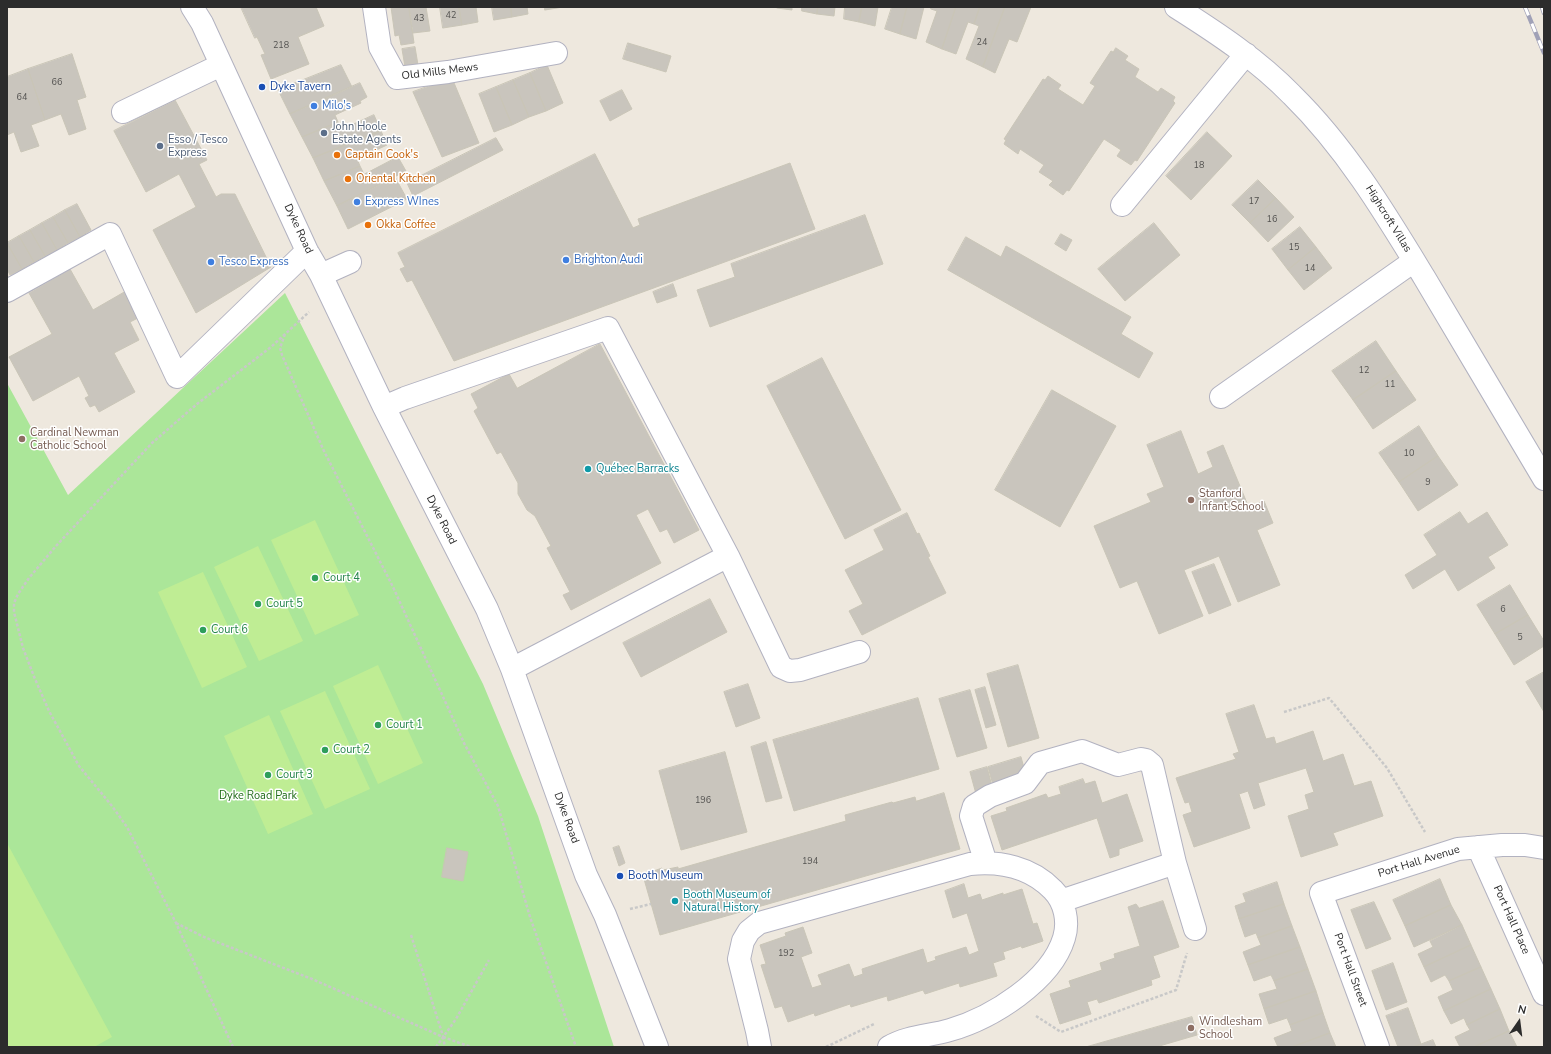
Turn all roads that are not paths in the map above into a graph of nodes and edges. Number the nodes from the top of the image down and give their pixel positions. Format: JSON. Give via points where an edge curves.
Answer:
{"nodes":[{"id":1,"x":192,"y":7,"type":"edge"},
{"id":2,"x":374,"y":7,"type":"edge"},
{"id":3,"x":1176,"y":7,"type":"edge"},
{"id":4,"x":556,"y":53,"type":"dead end"},
{"id":5,"x":1246,"y":54,"type":"junction"},
{"id":6,"x":221,"y":64,"type":"junction"},
{"id":7,"x":123,"y":112,"type":"dead end"},
{"id":8,"x":1122,"y":205,"type":"dead end"},
{"id":9,"x":307,"y":251,"type":"junction"},
{"id":10,"x":1414,"y":261,"type":"junction"},
{"id":11,"x":350,"y":262,"type":"dead end"},
{"id":12,"x":321,"y":275,"type":"junction"},
{"id":13,"x":7,"y":291,"type":"edge"},
{"id":14,"x":1221,"y":397,"type":"dead end"},
{"id":15,"x":384,"y":407,"type":"junction"},
{"id":16,"x":1544,"y":479,"type":"edge"},
{"id":17,"x":728,"y":556,"type":"junction"},
{"id":18,"x":859,"y":652,"type":"dead end"},
{"id":19,"x":512,"y":669,"type":"junction"},
{"id":20,"x":1478,"y":847,"type":"junction"},
{"id":21,"x":1544,"y":848,"type":"edge"},
{"id":22,"x":986,"y":862,"type":"junction"},
{"id":23,"x":1175,"y":863,"type":"junction"},
{"id":24,"x":1321,"y":893,"type":"joint"},
{"id":25,"x":1061,"y":902,"type":"junction"},
{"id":26,"x":1195,"y":929,"type":"road end"},
{"id":27,"x":1544,"y":994,"type":"edge"},
{"id":28,"x":657,"y":1047,"type":"edge"},
{"id":29,"x":760,"y":1047,"type":"edge"},
{"id":30,"x":889,"y":1047,"type":"edge"},
{"id":31,"x":1378,"y":1047,"type":"edge"}],
"edges":[{"from":1,"to":6,"type":"street","name":"Dyke Road"},
{"from":2,"to":4,"type":"street","name":"Old Mills Mews","via":[[380,47],[397,78]]},
{"from":3,"to":5,"type":"street","name":"Highcroft Villas"},
{"from":5,"to":8,"type":"street"},
{"from":5,"to":10,"type":"street","name":"Highcroft Villas","via":[[1292,95],[1333,140],[1367,186]]},
{"from":6,"to":7,"type":"street"},
{"from":6,"to":9,"type":"street","name":"Dyke Road"},
{"from":9,"to":12,"type":"street","name":"Dyke Road"},
{"from":9,"to":13,"type":"street","via":[[176,377],[110,234]]},
{"from":10,"to":14,"type":"street"},
{"from":10,"to":16,"type":"street","name":"Highcroft Villas"},
{"from":11,"to":12,"type":"street"},
{"from":12,"to":15,"type":"street","name":"Dyke Road"},
{"from":15,"to":17,"type":"street","via":[[608,328]]},
{"from":15,"to":19,"type":"street","name":"Dyke Road","via":[[488,609]]},
{"from":17,"to":18,"type":"street","via":[[782,667],[790,671],[800,670]]},
{"from":17,"to":19,"type":"street"},
{"from":19,"to":28,"type":"street","name":"Dyke Road","via":[[586,875],[605,915]]},
{"from":20,"to":21,"type":"street","name":"Port Hall Avenue","via":[[1525,845]]},
{"from":20,"to":24,"type":"street","name":"Port Hall Avenue","via":[[1458,849]]},
{"from":20,"to":27,"type":"street","name":"Port Hall Place"},
{"from":22,"to":23,"type":"street","via":[[971,816],[974,806],[990,796],[1025,783],[1040,763],[1082,751],[1118,765],[1141,759],[1152,765]]},
{"from":22,"to":25,"type":"street","via":[[1013,866],[1030,872],[1054,891]]},
{"from":22,"to":29,"type":"street","via":[[970,864],[759,923],[753,927],[743,940],[739,959]]},
{"from":23,"to":25,"type":"street"},
{"from":23,"to":26,"type":"street"},
{"from":24,"to":31,"type":"street","name":"Port Hall Street"},
{"from":25,"to":30,"type":"street","via":[[1066,919],[1062,946],[1043,972],[1015,998],[982,1018],[950,1030],[901,1040]]}]}
